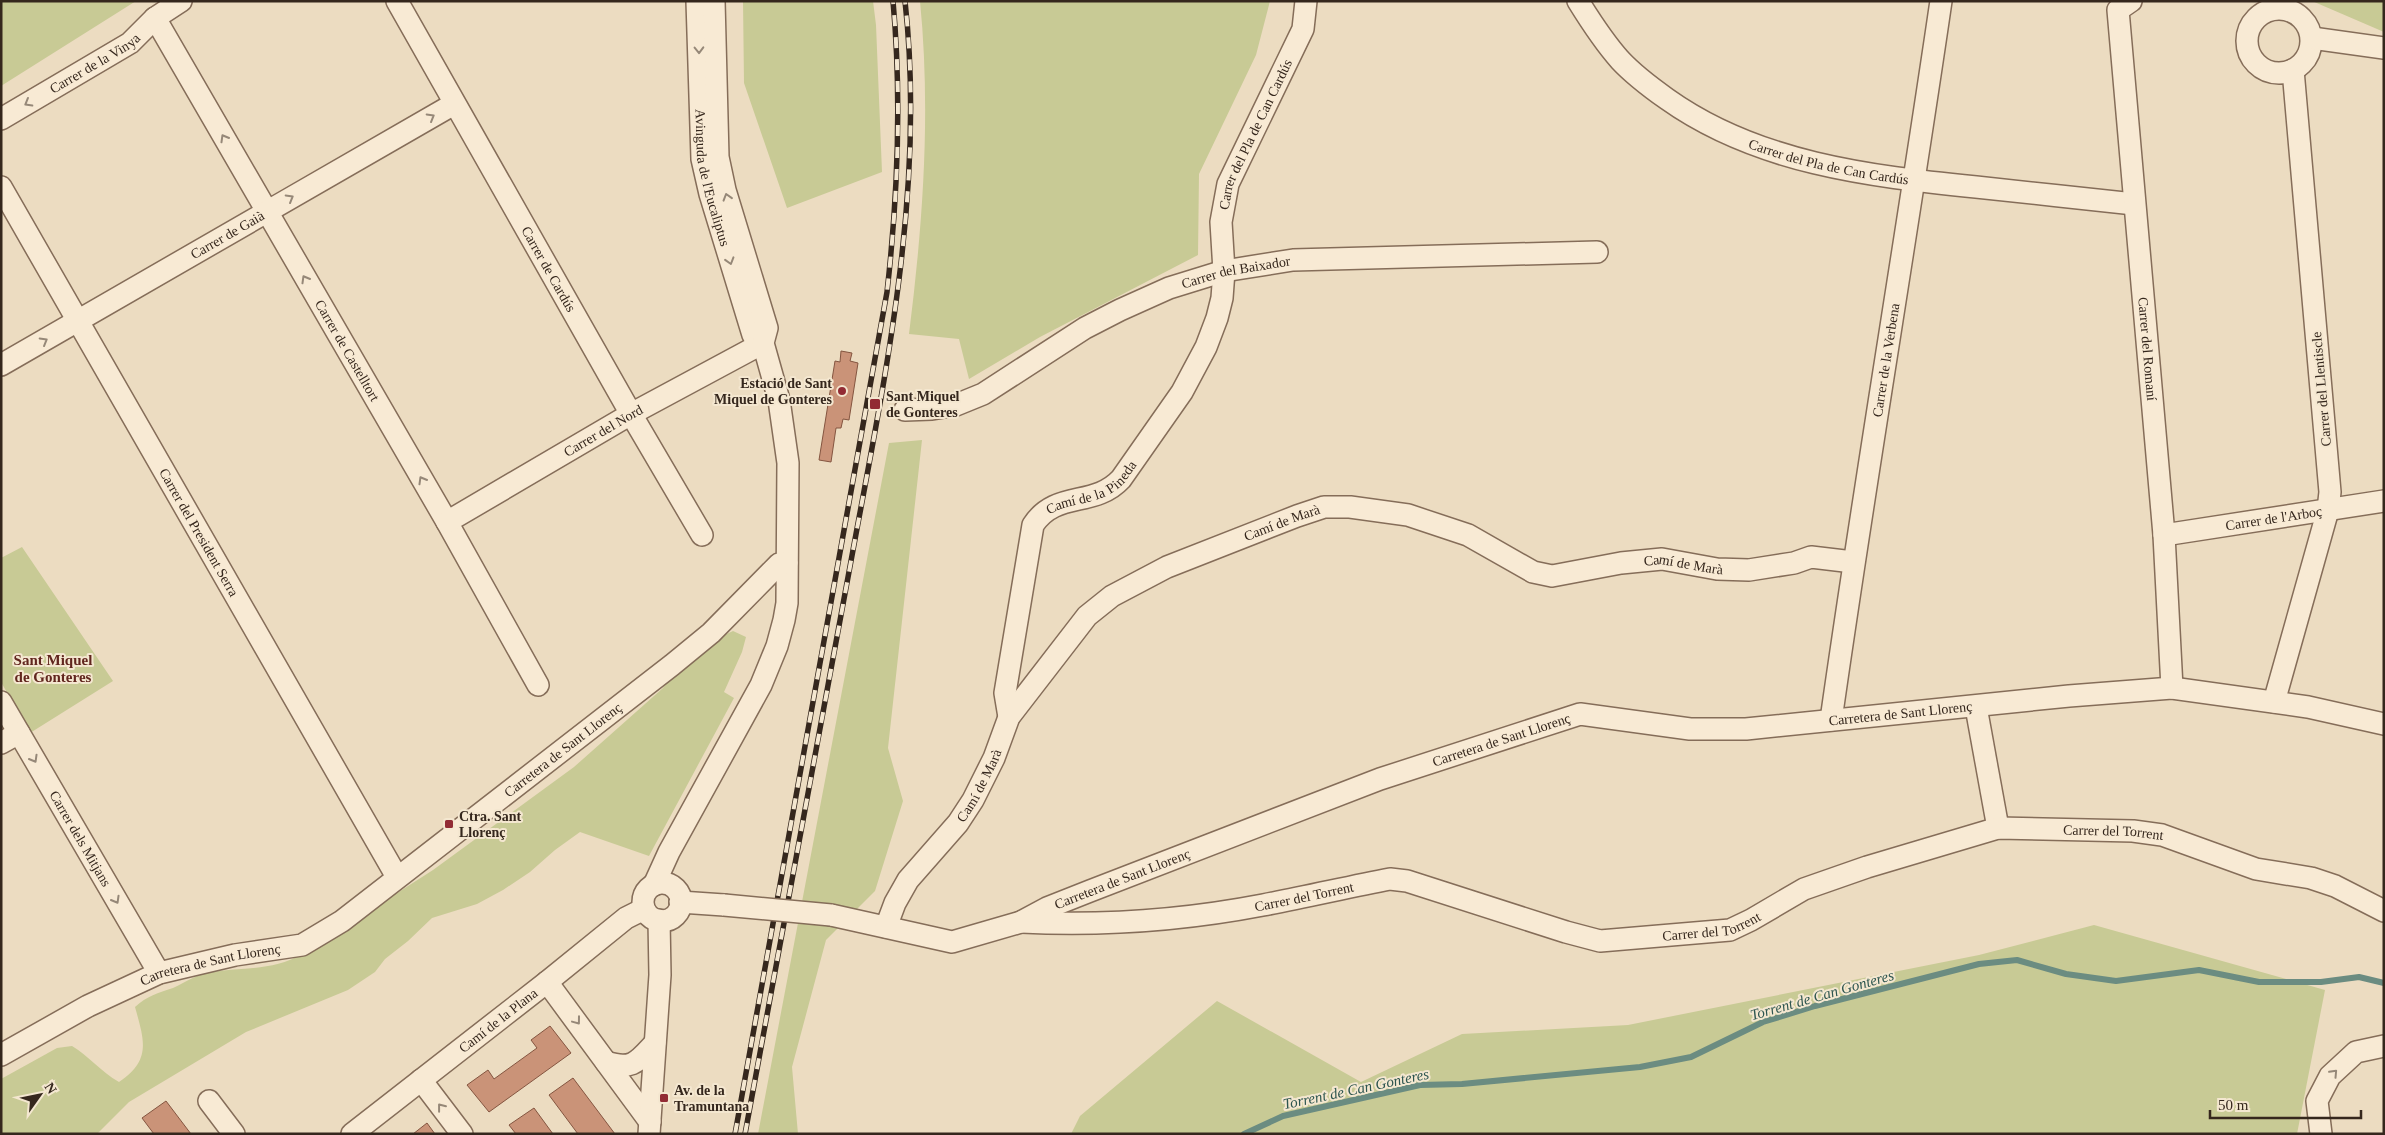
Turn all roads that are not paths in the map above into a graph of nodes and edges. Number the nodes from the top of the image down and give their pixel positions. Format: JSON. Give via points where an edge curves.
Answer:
{"nodes":[{"id":1,"x":181,"y":1,"type":"edge"},
{"id":2,"x":397,"y":1,"type":"edge"},
{"id":3,"x":697,"y":1,"type":"edge"},
{"id":4,"x":714,"y":1,"type":"edge"},
{"id":5,"x":1306,"y":1,"type":"edge"},
{"id":6,"x":1578,"y":1,"type":"edge"},
{"id":7,"x":1941,"y":1,"type":"edge"},
{"id":8,"x":2275,"y":5,"type":"edge"},
{"id":9,"x":2125,"y":6,"type":"edge"},
{"id":10,"x":154,"y":18,"type":"junction"},
{"id":11,"x":2312,"y":38,"type":"junction"},
{"id":12,"x":2384,"y":48,"type":"edge"},
{"id":13,"x":2293,"y":70,"type":"junction"},
{"id":14,"x":454,"y":104,"type":"junction"},
{"id":15,"x":1,"y":119,"type":"edge"},
{"id":16,"x":1915,"y":181,"type":"junction"},
{"id":17,"x":1,"y":187,"type":"edge"},
{"id":18,"x":2134,"y":204,"type":"junction"},
{"id":19,"x":266,"y":212,"type":"junction"},
{"id":20,"x":1596,"y":252,"type":"dead end"},
{"id":21,"x":1224,"y":272,"type":"junction"},
{"id":22,"x":80,"y":321,"type":"junction"},
{"id":23,"x":763,"y":343,"type":"junction"},
{"id":24,"x":1,"y":366,"type":"edge"},
{"id":25,"x":905,"y":410,"type":"dead end"},
{"id":26,"x":631,"y":414,"type":"junction"},
{"id":27,"x":2384,"y":502,"type":"edge"},
{"id":28,"x":2328,"y":510,"type":"junction"},
{"id":29,"x":447,"y":522,"type":"junction"},
{"id":30,"x":702,"y":535,"type":"dead end"},
{"id":31,"x":2164,"y":535,"type":"junction"},
{"id":32,"x":787,"y":562,"type":"junction"},
{"id":33,"x":1853,"y":562,"type":"junction"},
{"id":34,"x":538,"y":685,"type":"dead end"},
{"id":35,"x":2172,"y":688,"type":"junction"},
{"id":36,"x":1,"y":702,"type":"edge"},
{"id":37,"x":2274,"y":702,"type":"junction"},
{"id":38,"x":1976,"y":707,"type":"junction"},
{"id":39,"x":1009,"y":717,"type":"junction"},
{"id":40,"x":1831,"y":720,"type":"junction"},
{"id":41,"x":2384,"y":724,"type":"edge"},
{"id":42,"x":10,"y":738,"type":"edge"},
{"id":43,"x":1998,"y":828,"type":"junction"},
{"id":44,"x":397,"y":877,"type":"junction"},
{"id":45,"x":669,"y":891,"type":"junction"},
{"id":46,"x":2384,"y":911,"type":"edge"},
{"id":47,"x":652,"y":915,"type":"junction"},
{"id":48,"x":1021,"y":922,"type":"junction"},
{"id":49,"x":886,"y":927,"type":"junction"},
{"id":50,"x":159,"y":973,"type":"junction"},
{"id":51,"x":547,"y":982,"type":"junction"},
{"id":52,"x":655,"y":1042,"type":"junction"},
{"id":53,"x":2384,"y":1046,"type":"edge"},
{"id":54,"x":1,"y":1054,"type":"edge"},
{"id":55,"x":606,"y":1062,"type":"junction"},
{"id":56,"x":421,"y":1080,"type":"junction"},
{"id":57,"x":209,"y":1101,"type":"dead end"},
{"id":58,"x":650,"y":1128,"type":"edge"},
{"id":59,"x":234,"y":1134,"type":"edge"},
{"id":60,"x":352,"y":1134,"type":"edge"},
{"id":61,"x":462,"y":1134,"type":"edge"},
{"id":62,"x":2322,"y":1134,"type":"edge"}],
"edges":[{"from":1,"to":10,"type":"street","name":"Carrer de la Vinya"},
{"from":2,"to":14,"type":"street","name":"Carrer de Cardús"},
{"from":3,"to":23,"type":"street","name":"Avinguda de l'Eucaliptus","one_way":true,"via":[[702,159],[753,335]]},
{"from":23,"to":4,"type":"street","name":"Avinguda de l'Eucaliptus","one_way":true,"via":[[767,328],[718,157]]},
{"from":5,"to":21,"type":"street","name":"Carrer del Pla de Can Cardús","via":[[1303,29],[1228,184],[1221,222]]},
{"from":6,"to":16,"type":"street","name":"Carrer del Pla de Can Cardús","via":[[1596,30],[1646,84],[1715,129],[1754,146],[1810,163]]},
{"from":7,"to":16,"type":"street","name":"Carrer de la Verbena"},
{"from":8,"to":11,"type":"street","via":[[2300,16]]},
{"from":8,"to":13,"type":"street","via":[[2256,19],[2250,28],[2248,50],[2266,70],[2282,73]]},
{"from":9,"to":18,"type":"street","name":"Carrer del Romaní"},
{"from":10,"to":15,"type":"street","name":"Carrer de la Vinya","one_way":true,"via":[[130,43]]},
{"from":19,"to":10,"type":"street","name":"Carrer de Castelltort","one_way":true},
{"from":11,"to":12,"type":"street"},
{"from":11,"to":13,"type":"street","via":[[2307,57]]},
{"from":13,"to":28,"type":"street","name":"Carrer del Llentiscle","via":[[2330,492]]},
{"from":19,"to":14,"type":"street","name":"Carrer de Gaià","one_way":true},
{"from":14,"to":26,"type":"street","name":"Carrer de Cardús"},
{"from":16,"to":18,"type":"street","name":"Carrer del Pla de Can Cardús"},
{"from":16,"to":33,"type":"street","name":"Carrer de la Verbena"},
{"from":17,"to":22,"type":"street","name":"Carrer del President Serra"},
{"from":18,"to":31,"type":"street","name":"Carrer del Romaní"},
{"from":19,"to":22,"type":"street","name":"Carrer de Gaià"},
{"from":29,"to":19,"type":"street","name":"Carrer de Castelltort","one_way":true},
{"from":20,"to":21,"type":"street","name":"Carrer del Baixador","via":[[1293,260]]},
{"from":21,"to":25,"type":"street","name":"Carrer del Baixador","via":[[1169,288],[1120,310],[1085,328],[983,394],[956,405]]},
{"from":21,"to":39,"type":"street","name":"Camí de la Pineda","via":[[1217,318],[1206,347],[1182,392],[1121,479],[1111,490],[1054,505],[1041,513],[1033,525],[1005,693]]},
{"from":24,"to":22,"type":"street","name":"Carrer de Gaià","one_way":true},
{"from":22,"to":44,"type":"street","name":"Carrer del President Serra"},
{"from":23,"to":26,"type":"street","name":"Carrer del Nord"},
{"from":23,"to":32,"type":"street","name":"Avinguda de l'Eucaliptus","via":[[779,400],[788,463]]},
{"from":26,"to":29,"type":"street","name":"Carrer del Nord"},
{"from":26,"to":30,"type":"street","name":"Carrer de Cardús"},
{"from":27,"to":28,"type":"street","name":"Carrer de l'Arboç"},
{"from":28,"to":31,"type":"street","name":"Carrer de l'Arboç"},
{"from":28,"to":37,"type":"street","name":"Carrer del Llentiscle"},
{"from":29,"to":34,"type":"street","name":"Carrer de Castelltort"},
{"from":31,"to":35,"type":"street","name":"Carrer del Romaní"},
{"from":32,"to":44,"type":"street","name":"Carretera de Sant Llorenç","via":[[779,564],[711,633]]},
{"from":32,"to":45,"type":"street","via":[[787,603],[777,646],[761,685],[687,822]]},
{"from":33,"to":39,"type":"street","name":"Camí de Marà","via":[[1811,557],[1749,570],[1717,570],[1662,559],[1552,576],[1533,572],[1468,535],[1438,523],[1408,515],[1324,507],[1167,567],[1112,596],[1087,616]]},
{"from":33,"to":40,"type":"street","name":"Carrer de la Verbena"},
{"from":35,"to":37,"type":"street","name":"Carretera de Sant Llorenç"},
{"from":35,"to":38,"type":"street","name":"Carretera de Sant Llorenç"},
{"from":36,"to":42,"type":"street","name":"Carrer dels Mitjans"},
{"from":37,"to":41,"type":"street","name":"Carretera de Sant Llorenç"},
{"from":38,"to":40,"type":"street","name":"Carretera de Sant Llorenç"},
{"from":38,"to":43,"type":"street"},
{"from":39,"to":49,"type":"street","name":"Camí de Marà","via":[[994,758],[973,800],[958,824],[908,880]]},
{"from":40,"to":48,"type":"street","name":"Carretera de Sant Llorenç","via":[[1746,729],[1690,729],[1580,714],[1380,779],[1090,890]]},
{"from":42,"to":50,"type":"street","name":"Carrer dels Mitjans","one_way":true},
{"from":43,"to":46,"type":"street","name":"Carrer del Torrent","via":[[2133,831],[2162,835],[2248,866],[2335,886]]},
{"from":43,"to":48,"type":"street","name":"Carrer del Torrent","via":[[1804,890],[1730,930],[1600,941],[1407,880],[1390,879],[1262,906],[1180,916],[1060,924]]},
{"from":44,"to":50,"type":"street","name":"Carretera de Sant Llorenç","via":[[342,921],[302,945],[235,955]]},
{"from":45,"to":47,"type":"street","via":[[644,895]]},
{"from":45,"to":47,"type":"street","name":"Camí de la Plana","via":[[679,909],[674,916]]},
{"from":45,"to":49,"type":"street","name":"Carretera de Sant Llorenç","bridge":true,"via":[[724,905],[831,915]]},
{"from":47,"to":51,"type":"street","name":"Camí de la Plana","via":[[626,918]]},
{"from":47,"to":52,"type":"street","via":[[660,975]]},
{"from":48,"to":49,"type":"street","name":"Carretera de Sant Llorenç","via":[[952,942]]},
{"from":50,"to":54,"type":"street","name":"Carretera de Sant Llorenç","via":[[88,1006]]},
{"from":51,"to":55,"type":"street","one_way":true},
{"from":51,"to":56,"type":"street","name":"Camí de la Plana"},
{"from":52,"to":55,"type":"street","via":[[633,1065]]},
{"from":52,"to":58,"type":"street"},
{"from":62,"to":53,"type":"street","one_way":true,"via":[[2317,1101],[2330,1076],[2356,1052]]},
{"from":55,"to":58,"type":"street"},
{"from":56,"to":60,"type":"street","name":"Camí de la Plana"},
{"from":61,"to":56,"type":"street","one_way":true},
{"from":57,"to":59,"type":"street"}]}
